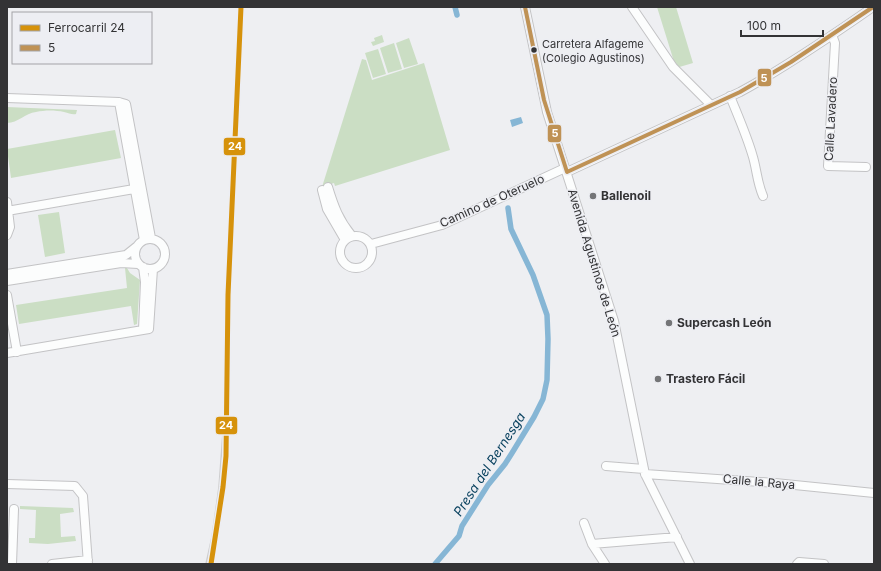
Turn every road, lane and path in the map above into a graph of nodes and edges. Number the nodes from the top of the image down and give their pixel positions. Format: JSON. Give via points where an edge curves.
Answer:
{"nodes":[{"id":1,"x":525,"y":7,"type":"edge"},
{"id":2,"x":632,"y":7,"type":"edge"},
{"id":3,"x":873,"y":7,"type":"edge"},
{"id":4,"x":832,"y":35,"type":"junction"},
{"id":5,"x":730,"y":96,"type":"junction"},
{"id":6,"x":7,"y":98,"type":"edge"},
{"id":7,"x":119,"y":102,"type":"junction"},
{"id":8,"x":711,"y":105,"type":"junction"},
{"id":9,"x":866,"y":167,"type":"dead end"},
{"id":10,"x":566,"y":171,"type":"junction"},
{"id":11,"x":325,"y":188,"type":"dead end"},
{"id":12,"x":134,"y":189,"type":"junction"},
{"id":13,"x":763,"y":196,"type":"dead end"},
{"id":14,"x":8,"y":208,"type":"edge"},
{"id":15,"x":7,"y":235,"type":"edge"},
{"id":16,"x":348,"y":238,"type":"junction"},
{"id":17,"x":147,"y":239,"type":"junction"},
{"id":18,"x":371,"y":246,"type":"junction"},
{"id":19,"x":136,"y":247,"type":"junction"},
{"id":20,"x":141,"y":266,"type":"junction"},
{"id":21,"x":153,"y":269,"type":"junction"},
{"id":22,"x":7,"y":274,"type":"edge"},
{"id":23,"x":7,"y":281,"type":"edge"},
{"id":24,"x":7,"y":294,"type":"edge"},
{"id":25,"x":143,"y":330,"type":"junction"},
{"id":26,"x":17,"y":352,"type":"junction"},
{"id":27,"x":7,"y":353,"type":"edge"},
{"id":28,"x":606,"y":466,"type":"dead end"},
{"id":29,"x":644,"y":471,"type":"junction"},
{"id":30,"x":7,"y":484,"type":"edge"},
{"id":31,"x":874,"y":493,"type":"edge"},
{"id":32,"x":14,"y":510,"type":"dead end"},
{"id":33,"x":584,"y":523,"type":"dead end"},
{"id":34,"x":677,"y":538,"type":"junction"},
{"id":35,"x":592,"y":544,"type":"junction"},
{"id":36,"x":88,"y":562,"type":"edge"},
{"id":37,"x":7,"y":564,"type":"edge"},
{"id":38,"x":11,"y":564,"type":"edge"},
{"id":39,"x":52,"y":564,"type":"edge"},
{"id":40,"x":605,"y":564,"type":"edge"},
{"id":41,"x":690,"y":564,"type":"edge"},
{"id":42,"x":797,"y":564,"type":"edge"},
{"id":43,"x":824,"y":564,"type":"edge"}],
"edges":[{"from":1,"to":10,"type":"street","name":"Avenida Agustinos de León","via":[[544,100]]},
{"from":2,"to":8,"type":"street","via":[[673,67]]},
{"from":3,"to":4,"type":"street","name":"Camino de Oteruelo"},
{"from":4,"to":5,"type":"street","name":"Camino de Oteruelo"},
{"from":4,"to":9,"type":"street","name":"Calle Lavadero","via":[[835,43],[828,166]]},
{"from":5,"to":8,"type":"street","name":"Camino de Oteruelo"},
{"from":5,"to":13,"type":"street","via":[[745,132]]},
{"from":6,"to":7,"type":"street"},
{"from":7,"to":12,"type":"street"},
{"from":7,"to":17,"type":"street","via":[[126,104]]},
{"from":8,"to":10,"type":"street","name":"Camino de Oteruelo"},
{"from":10,"to":18,"type":"street","name":"Camino de Oteruelo","via":[[442,225]]},
{"from":10,"to":29,"type":"street","name":"Avenida Agustinos de León","via":[[614,321]]},
{"from":11,"to":16,"type":"street"},
{"from":12,"to":14,"type":"street"},
{"from":12,"to":17,"type":"street"},
{"from":14,"to":15,"type":"street","via":[[10,227]]},
{"from":16,"to":18,"type":"street","via":[[359,236],[366,239]]},
{"from":16,"to":18,"type":"street","via":[[339,253],[345,265],[351,268],[358,269],[370,262]]},
{"from":17,"to":19,"type":"street"},
{"from":17,"to":21,"type":"street","via":[[156,240],[163,246],[165,255],[161,264]]},
{"from":19,"to":20,"type":"street","via":[[135,256]]},
{"from":19,"to":22,"type":"street","via":[[126,255]]},
{"from":20,"to":21,"type":"street"},
{"from":20,"to":23,"type":"street","via":[[121,263]]},
{"from":20,"to":25,"type":"street","via":[[145,282]]},
{"from":21,"to":25,"type":"street","via":[[149,329]]},
{"from":24,"to":26,"type":"street"},
{"from":25,"to":26,"type":"street"},
{"from":26,"to":27,"type":"street"},
{"from":28,"to":29,"type":"street","name":"Calle la Raya"},
{"from":29,"to":31,"type":"street","name":"Calle la Raya"},
{"from":29,"to":34,"type":"street","name":"Avenida Agustinos de León"},
{"from":30,"to":36,"type":"street","via":[[75,486],[83,496]]},
{"from":32,"to":38,"type":"street"},
{"from":33,"to":35,"type":"street"},
{"from":34,"to":35,"type":"street"},
{"from":34,"to":41,"type":"street","name":"Avenida Agustinos de León"},
{"from":35,"to":40,"type":"street"},
{"from":36,"to":39,"type":"street"},
{"from":37,"to":38,"type":"street"},
{"from":42,"to":43,"type":"street"}]}
